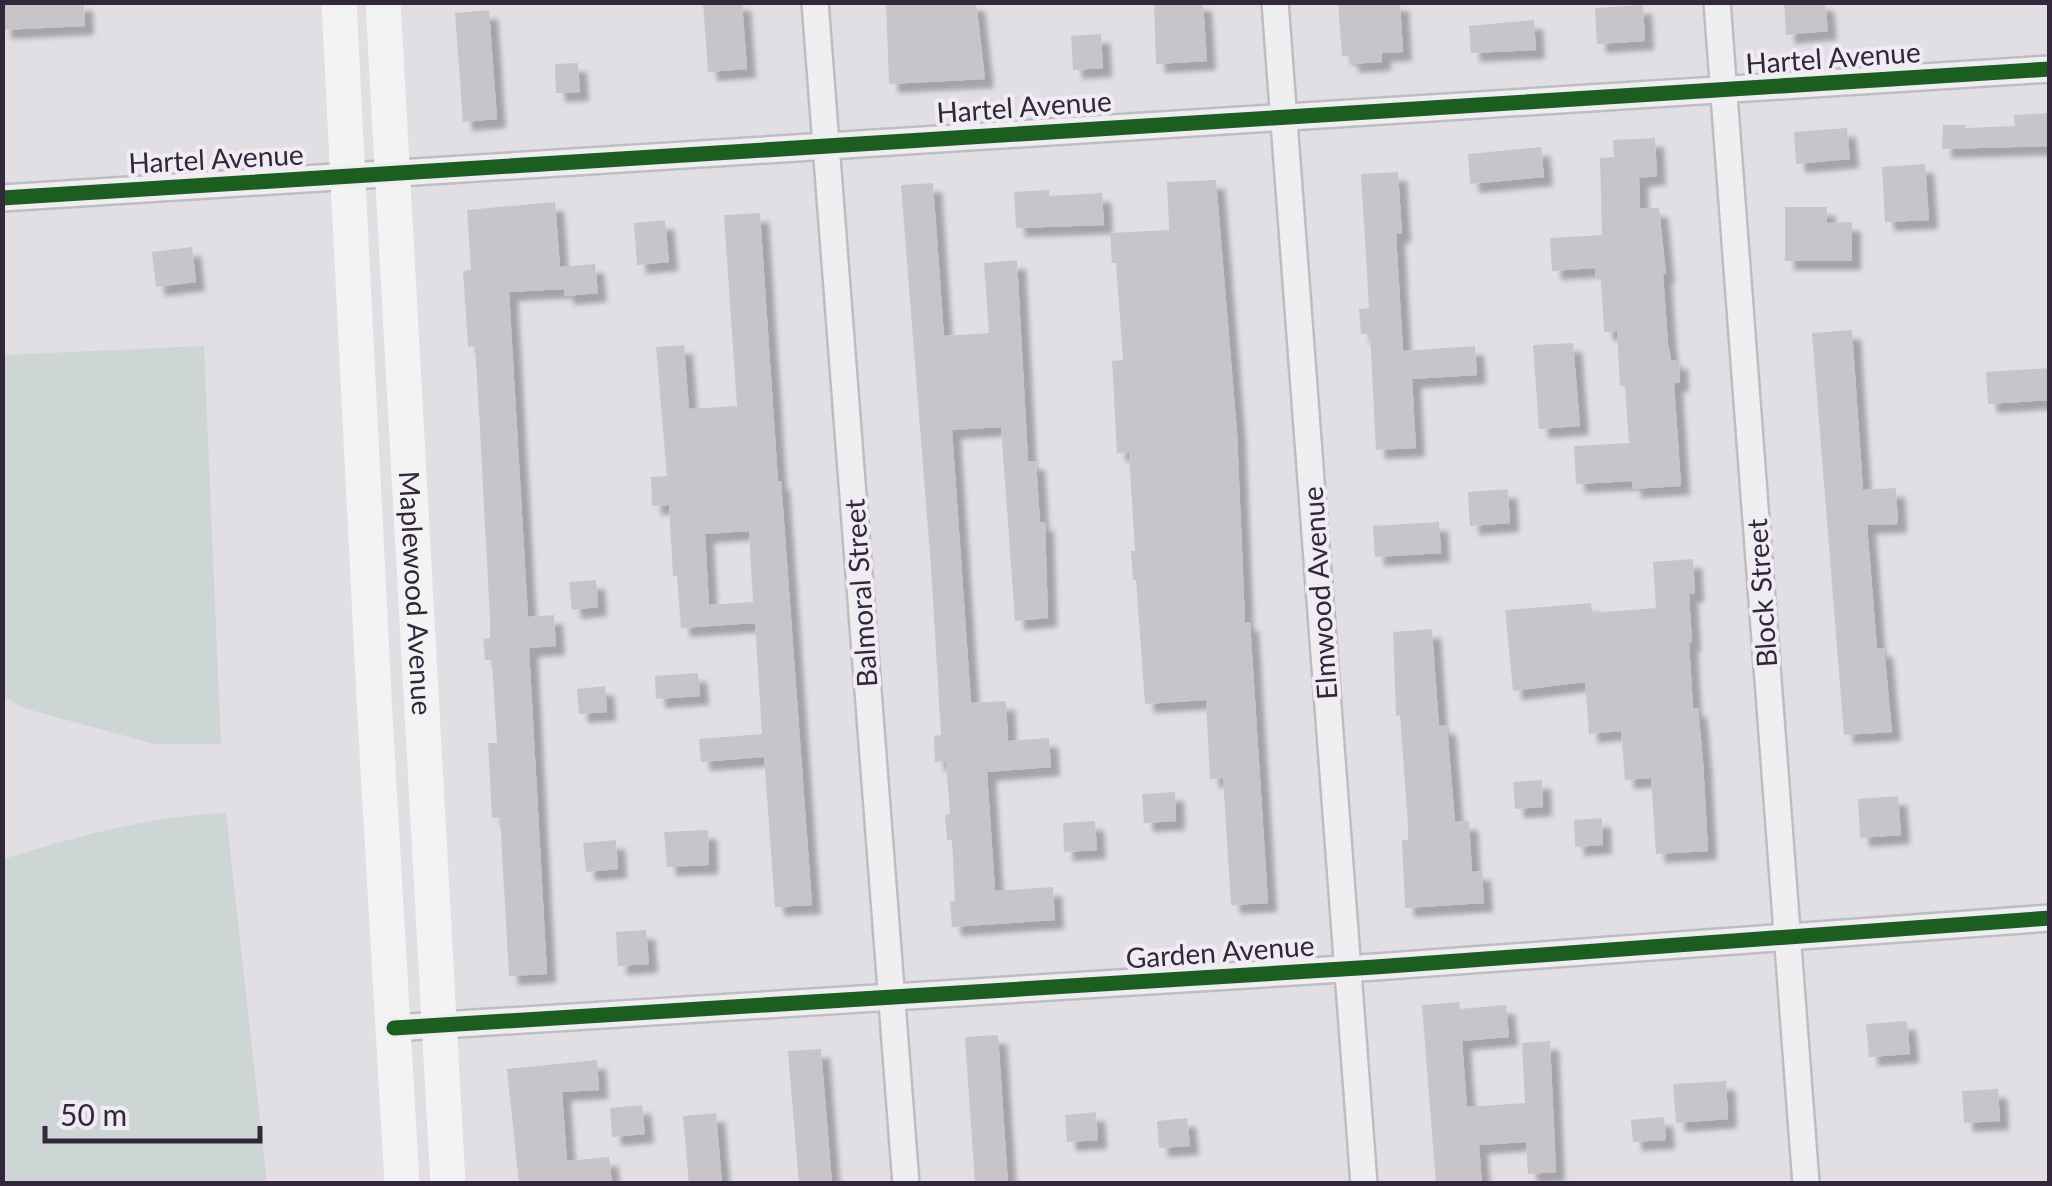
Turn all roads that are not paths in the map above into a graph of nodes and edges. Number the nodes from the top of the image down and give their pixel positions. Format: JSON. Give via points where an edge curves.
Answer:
{"nodes":[{"id":1,"x":339,"y":2,"type":"edge"},
{"id":2,"x":383,"y":2,"type":"edge"},
{"id":3,"x":815,"y":2,"type":"edge"},
{"id":4,"x":1274,"y":2,"type":"edge"},
{"id":5,"x":1717,"y":2,"type":"edge"},
{"id":6,"x":2050,"y":68,"type":"edge"},
{"id":7,"x":1724,"y":91,"type":"junction"},
{"id":8,"x":1284,"y":116,"type":"junction"},
{"id":9,"x":826,"y":144,"type":"junction"},
{"id":10,"x":393,"y":173,"type":"junction"},
{"id":11,"x":347,"y":176,"type":"junction"},
{"id":12,"x":2,"y":198,"type":"edge"},
{"id":13,"x":405,"y":448,"type":"junction"},
{"id":14,"x":362,"y":450,"type":"junction"},
{"id":15,"x":422,"y":715,"type":"junction"},
{"id":16,"x":374,"y":717,"type":"junction"},
{"id":17,"x":2050,"y":918,"type":"edge"},
{"id":18,"x":1788,"y":939,"type":"junction"},
{"id":19,"x":1348,"y":968,"type":"junction"},
{"id":20,"x":892,"y":998,"type":"junction"},
{"id":21,"x":438,"y":1024,"type":"junction"},
{"id":22,"x":394,"y":1028,"type":"junction"},
{"id":23,"x":402,"y":1184,"type":"edge"},
{"id":24,"x":448,"y":1184,"type":"edge"},
{"id":25,"x":906,"y":1184,"type":"edge"},
{"id":26,"x":1364,"y":1184,"type":"edge"},
{"id":27,"x":1806,"y":1184,"type":"edge"}],
"edges":[{"from":1,"to":11,"type":"street","name":"Maplewood Avenue"},
{"from":2,"to":10,"type":"street","name":"Maplewood Avenue"},
{"from":3,"to":9,"type":"street","name":"Balmoral Street"},
{"from":4,"to":8,"type":"street","name":"Elmwood Avenue"},
{"from":5,"to":7,"type":"street","name":"Block Street"},
{"from":6,"to":7,"type":"street","name":"Hartel Avenue"},
{"from":7,"to":8,"type":"street","name":"Hartel Avenue"},
{"from":7,"to":18,"type":"street","name":"Block Street"},
{"from":8,"to":9,"type":"street","name":"Hartel Avenue"},
{"from":8,"to":19,"type":"street","name":"Elmwood Avenue"},
{"from":9,"to":10,"type":"street","name":"Hartel Avenue"},
{"from":9,"to":20,"type":"street","name":"Balmoral Street"},
{"from":10,"to":11,"type":"street","name":"Hartel Avenue"},
{"from":10,"to":13,"type":"street","name":"Maplewood Avenue"},
{"from":11,"to":12,"type":"street","name":"Hartel Avenue"},
{"from":11,"to":14,"type":"street","name":"Maplewood Avenue"},
{"from":13,"to":14,"type":"street"},
{"from":13,"to":15,"type":"street","name":"Maplewood Avenue"},
{"from":14,"to":16,"type":"street","name":"Maplewood Avenue"},
{"from":15,"to":16,"type":"street"},
{"from":15,"to":21,"type":"street","name":"Maplewood Avenue"},
{"from":16,"to":22,"type":"street","name":"Maplewood Avenue"},
{"from":17,"to":18,"type":"street","name":"Garden Avenue"},
{"from":18,"to":19,"type":"street","name":"Garden Avenue"},
{"from":18,"to":27,"type":"street","name":"Block Street"},
{"from":19,"to":20,"type":"street","name":"Garden Avenue"},
{"from":19,"to":26,"type":"street","name":"Elmwood Avenue"},
{"from":20,"to":21,"type":"street","name":"Garden Avenue"},
{"from":20,"to":25,"type":"street","name":"Balmoral Street"},
{"from":21,"to":22,"type":"street","name":"Garden Avenue"},
{"from":21,"to":24,"type":"street","name":"Maplewood Avenue"},
{"from":22,"to":23,"type":"street","name":"Maplewood Avenue"}]}
